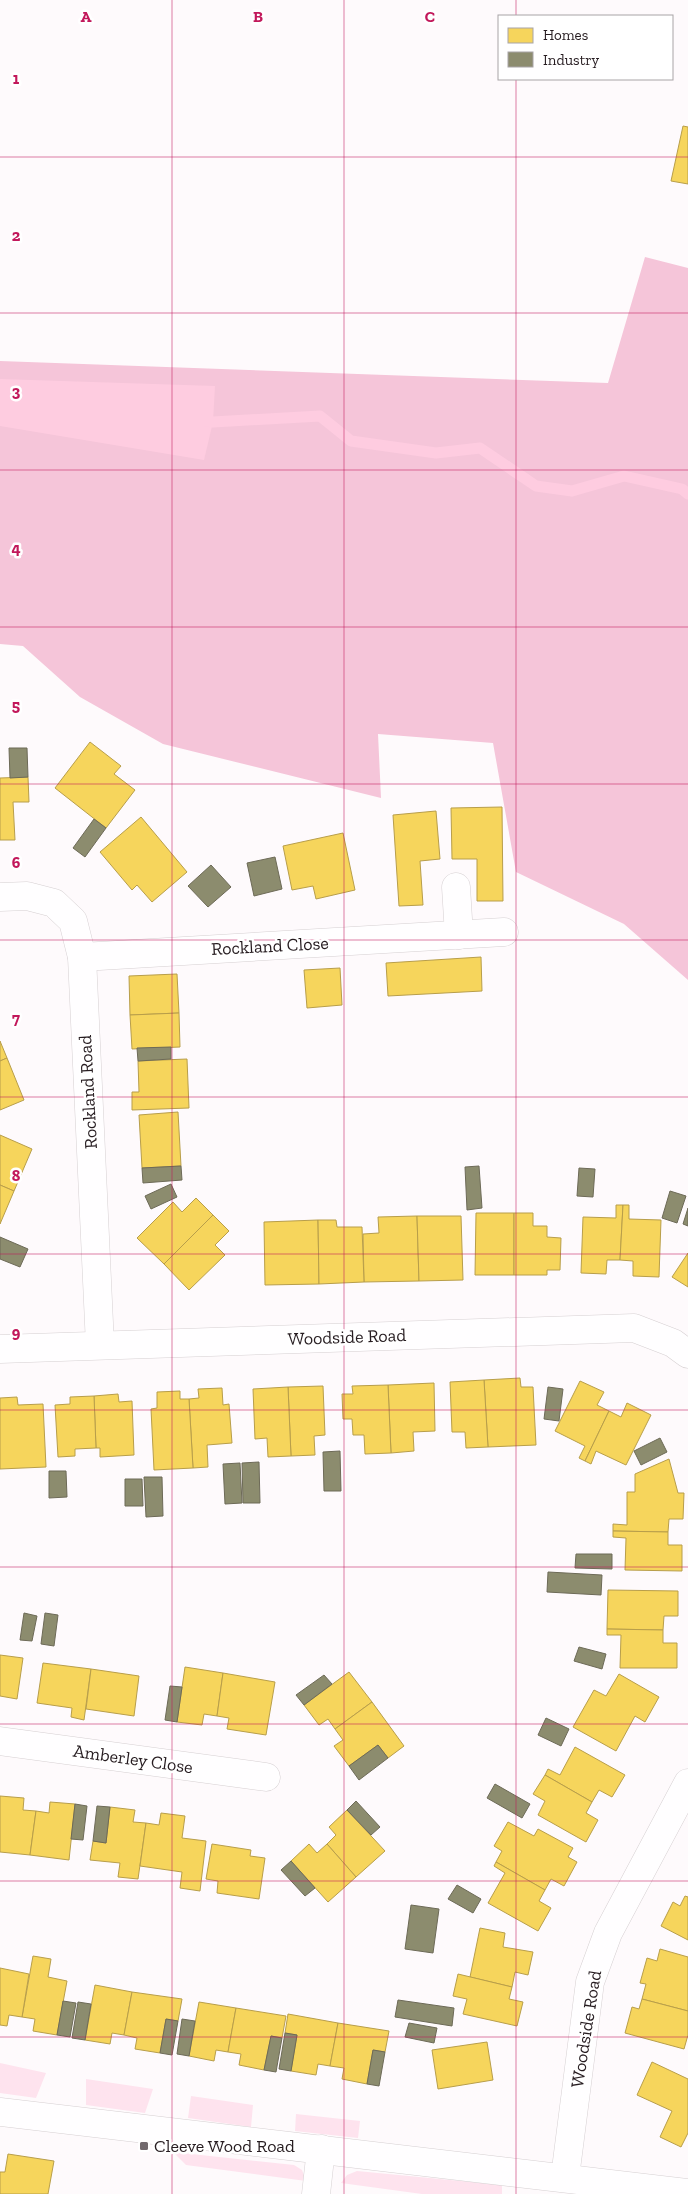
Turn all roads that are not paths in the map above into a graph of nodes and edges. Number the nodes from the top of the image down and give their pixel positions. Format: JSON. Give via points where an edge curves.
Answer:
{"nodes":[{"id":1,"x":456,"y":888,"type":"dead end"},
{"id":2,"x":0,"y":897,"type":"edge"},
{"id":3,"x":504,"y":932,"type":"dead end"},
{"id":4,"x":459,"y":935,"type":"junction"},
{"id":5,"x":82,"y":957,"type":"junction"},
{"id":6,"x":100,"y":1345,"type":"junction"},
{"id":7,"x":0,"y":1349,"type":"edge"},
{"id":8,"x":688,"y":1354,"type":"edge"},
{"id":9,"x":0,"y":1741,"type":"edge"},
{"id":10,"x":266,"y":1777,"type":"dead end"},
{"id":11,"x":688,"y":1783,"type":"edge"},
{"id":12,"x":0,"y":2112,"type":"edge"},
{"id":13,"x":321,"y":2148,"type":"junction"},
{"id":14,"x":565,"y":2177,"type":"junction"},
{"id":15,"x":688,"y":2193,"type":"edge"},
{"id":16,"x":316,"y":2194,"type":"edge"}],
"edges":[{"from":1,"to":4,"type":"street"},
{"from":2,"to":5,"type":"street","name":"Rockland Road","via":[[27,896],[54,903],[73,921]]},
{"from":3,"to":4,"type":"street","name":"Rockland Close"},
{"from":4,"to":5,"type":"street","name":"Rockland Close"},
{"from":5,"to":6,"type":"street","name":"Rockland Road"},
{"from":6,"to":7,"type":"street","name":"Woodside Road"},
{"from":6,"to":8,"type":"street","name":"Woodside Road","via":[[634,1328],[673,1343]]},
{"from":9,"to":10,"type":"street","name":"Amberley Close"},
{"from":11,"to":14,"type":"street","name":"Woodside Road","via":[[608,1933],[590,1982]]},
{"from":12,"to":13,"type":"street"},
{"from":13,"to":14,"type":"street"},
{"from":13,"to":16,"type":"street"},
{"from":14,"to":15,"type":"street"}]}
